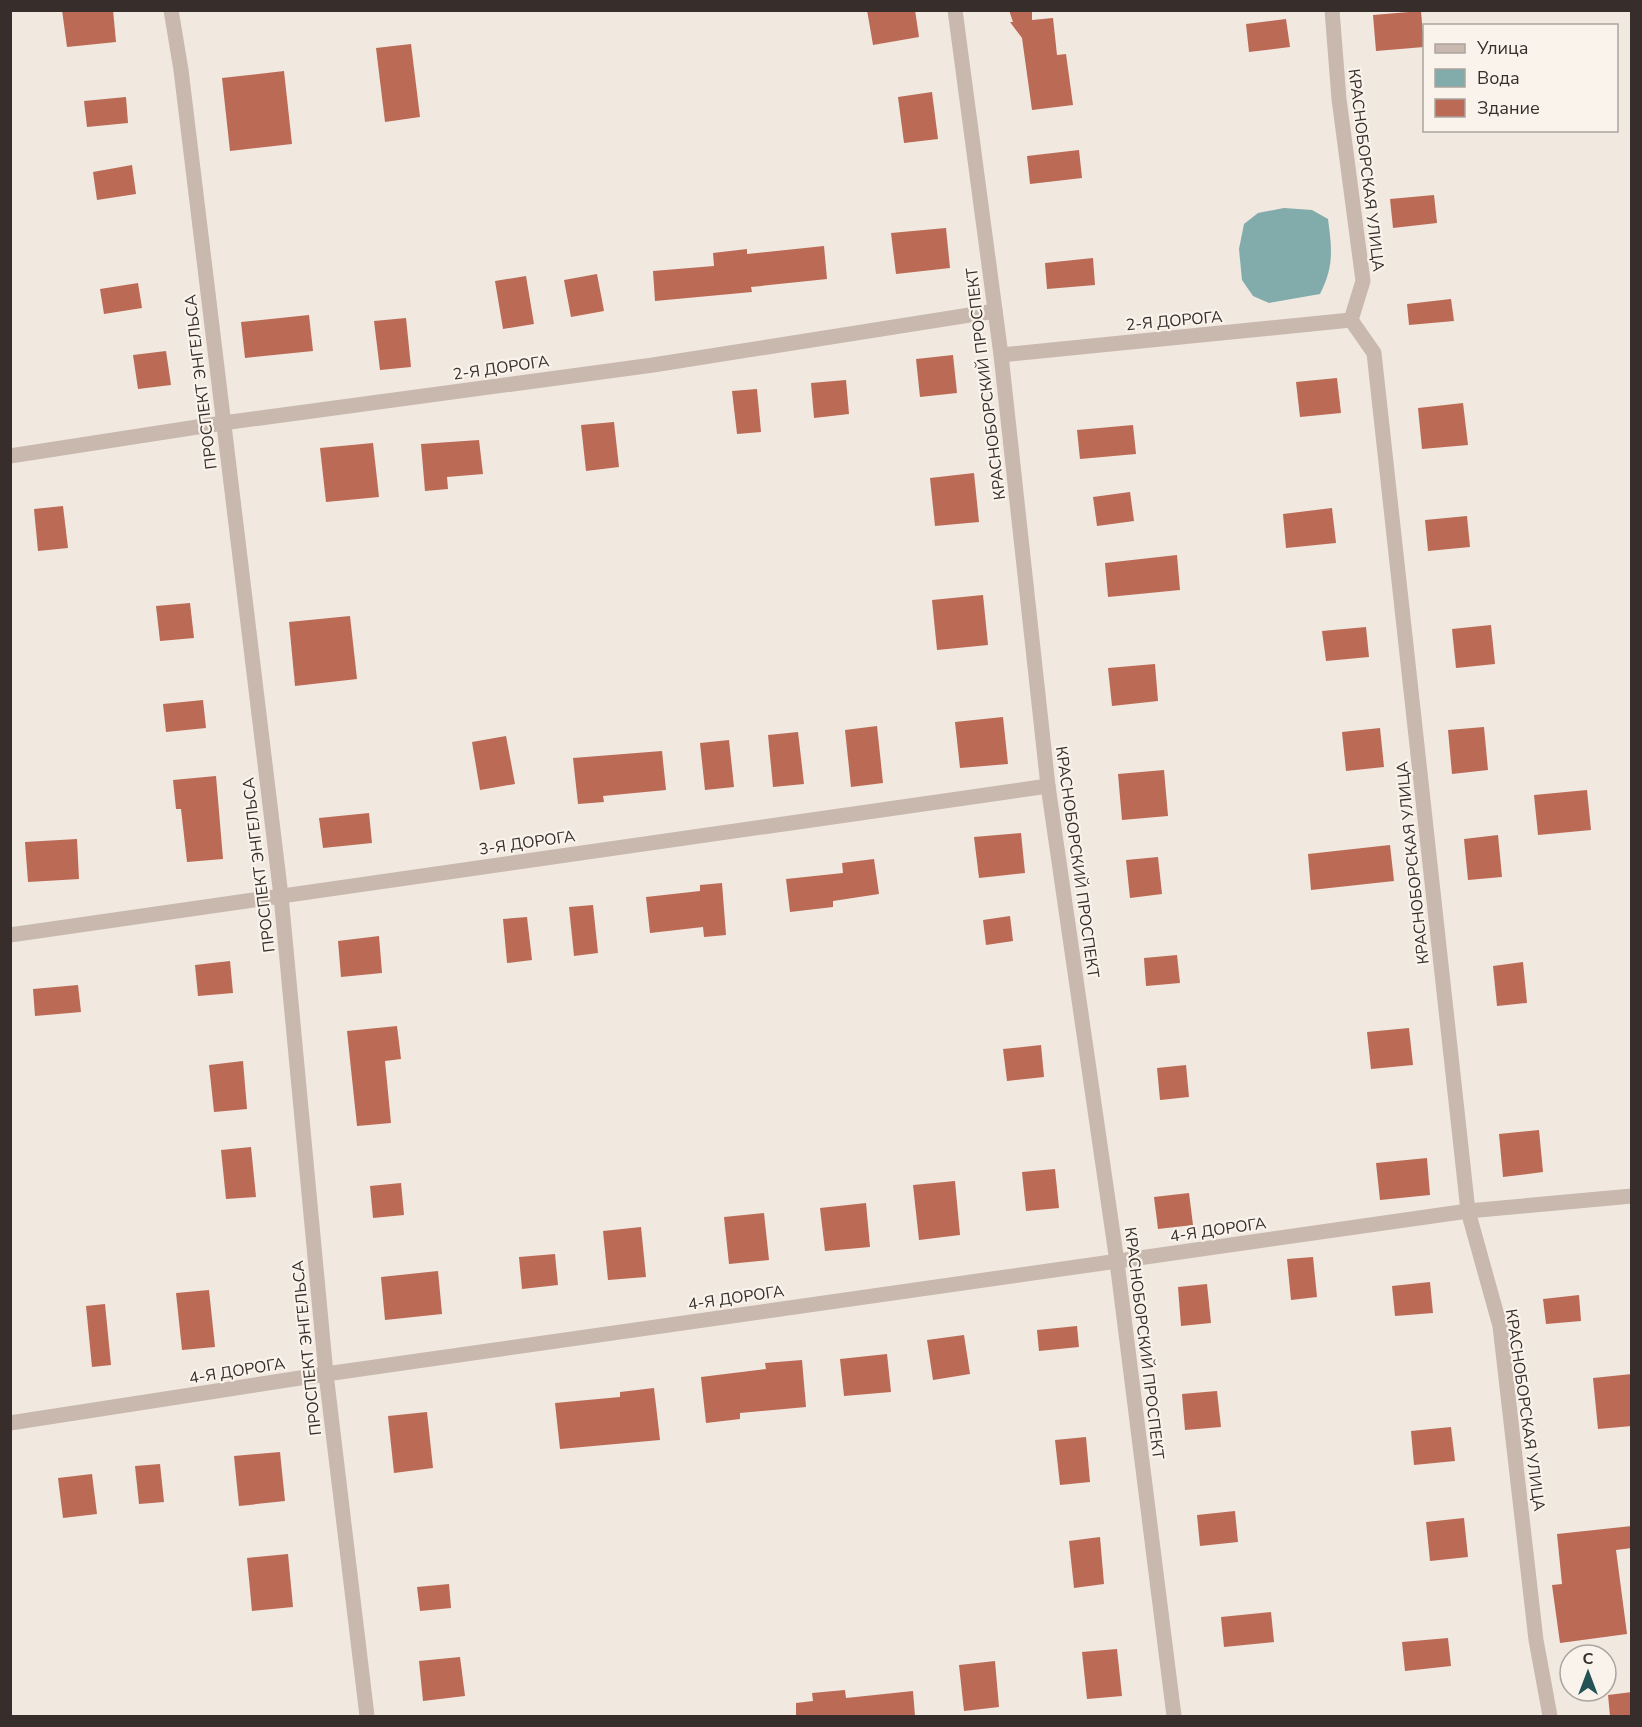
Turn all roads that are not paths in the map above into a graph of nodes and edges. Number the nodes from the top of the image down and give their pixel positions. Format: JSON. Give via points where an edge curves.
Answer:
{"nodes":[{"id":1,"x":171,"y":10,"type":"edge"},
{"id":2,"x":955,"y":10,"type":"edge"},
{"id":3,"x":1332,"y":10,"type":"edge"},
{"id":4,"x":995,"y":311,"type":"junction"},
{"id":5,"x":1351,"y":320,"type":"junction"},
{"id":6,"x":1001,"y":355,"type":"junction"},
{"id":7,"x":222,"y":423,"type":"junction"},
{"id":8,"x":10,"y":456,"type":"edge"},
{"id":9,"x":1048,"y":786,"type":"junction"},
{"id":10,"x":281,"y":896,"type":"junction"},
{"id":11,"x":10,"y":935,"type":"edge"},
{"id":12,"x":1632,"y":1196,"type":"edge"},
{"id":13,"x":1468,"y":1211,"type":"junction"},
{"id":14,"x":1117,"y":1262,"type":"junction"},
{"id":15,"x":326,"y":1374,"type":"junction"},
{"id":16,"x":10,"y":1423,"type":"edge"},
{"id":17,"x":367,"y":1716,"type":"edge"},
{"id":18,"x":1173,"y":1716,"type":"edge"},
{"id":19,"x":1550,"y":1716,"type":"edge"}],
"edges":[{"from":1,"to":7,"type":"street","name":"ПРОСПЕКТ ЭНГЕЛЬСА"},
{"from":2,"to":4,"type":"street","name":"КРАСНОБОРСКИЙ ПРОСПЕКТ"},
{"from":3,"to":5,"type":"street","name":"КРАСНОБОРСКАЯ УЛИЦА","via":[[1339,99],[1364,281]]},
{"from":4,"to":6,"type":"street","name":"КРАСНОБОРСКИЙ ПРОСПЕКТ"},
{"from":4,"to":7,"type":"street","name":"2-Я ДОРОГА","via":[[653,365]]},
{"from":5,"to":6,"type":"street","name":"2-Я ДОРОГА"},
{"from":5,"to":13,"type":"street","name":"КРАСНОБОРСКАЯ УЛИЦА","via":[[1374,353]]},
{"from":6,"to":9,"type":"street","name":"КРАСНОБОРСКИЙ ПРОСПЕКТ"},
{"from":7,"to":8,"type":"street","name":"2-Я ДОРОГА"},
{"from":7,"to":10,"type":"street","name":"ПРОСПЕКТ ЭНГЕЛЬСА"},
{"from":9,"to":10,"type":"street","name":"3-Я ДОРОГА"},
{"from":9,"to":14,"type":"street","name":"КРАСНОБОРСКИЙ ПРОСПЕКТ"},
{"from":10,"to":11,"type":"street","name":"3-Я ДОРОГА"},
{"from":10,"to":15,"type":"street","name":"ПРОСПЕКТ ЭНГЕЛЬСА"},
{"from":12,"to":13,"type":"street","name":"4-Я ДОРОГА"},
{"from":13,"to":14,"type":"street","name":"4-Я ДОРОГА"},
{"from":13,"to":19,"type":"street","name":"КРАСНОБОРСКАЯ УЛИЦА","via":[[1500,1326],[1536,1640]]},
{"from":14,"to":15,"type":"street","name":"4-Я ДОРОГА"},
{"from":14,"to":18,"type":"street","name":"КРАСНОБОРСКИЙ ПРОСПЕКТ"},
{"from":15,"to":16,"type":"street","name":"4-Я ДОРОГА"},
{"from":15,"to":17,"type":"street","name":"ПРОСПЕКТ ЭНГЕЛЬСА"}]}
